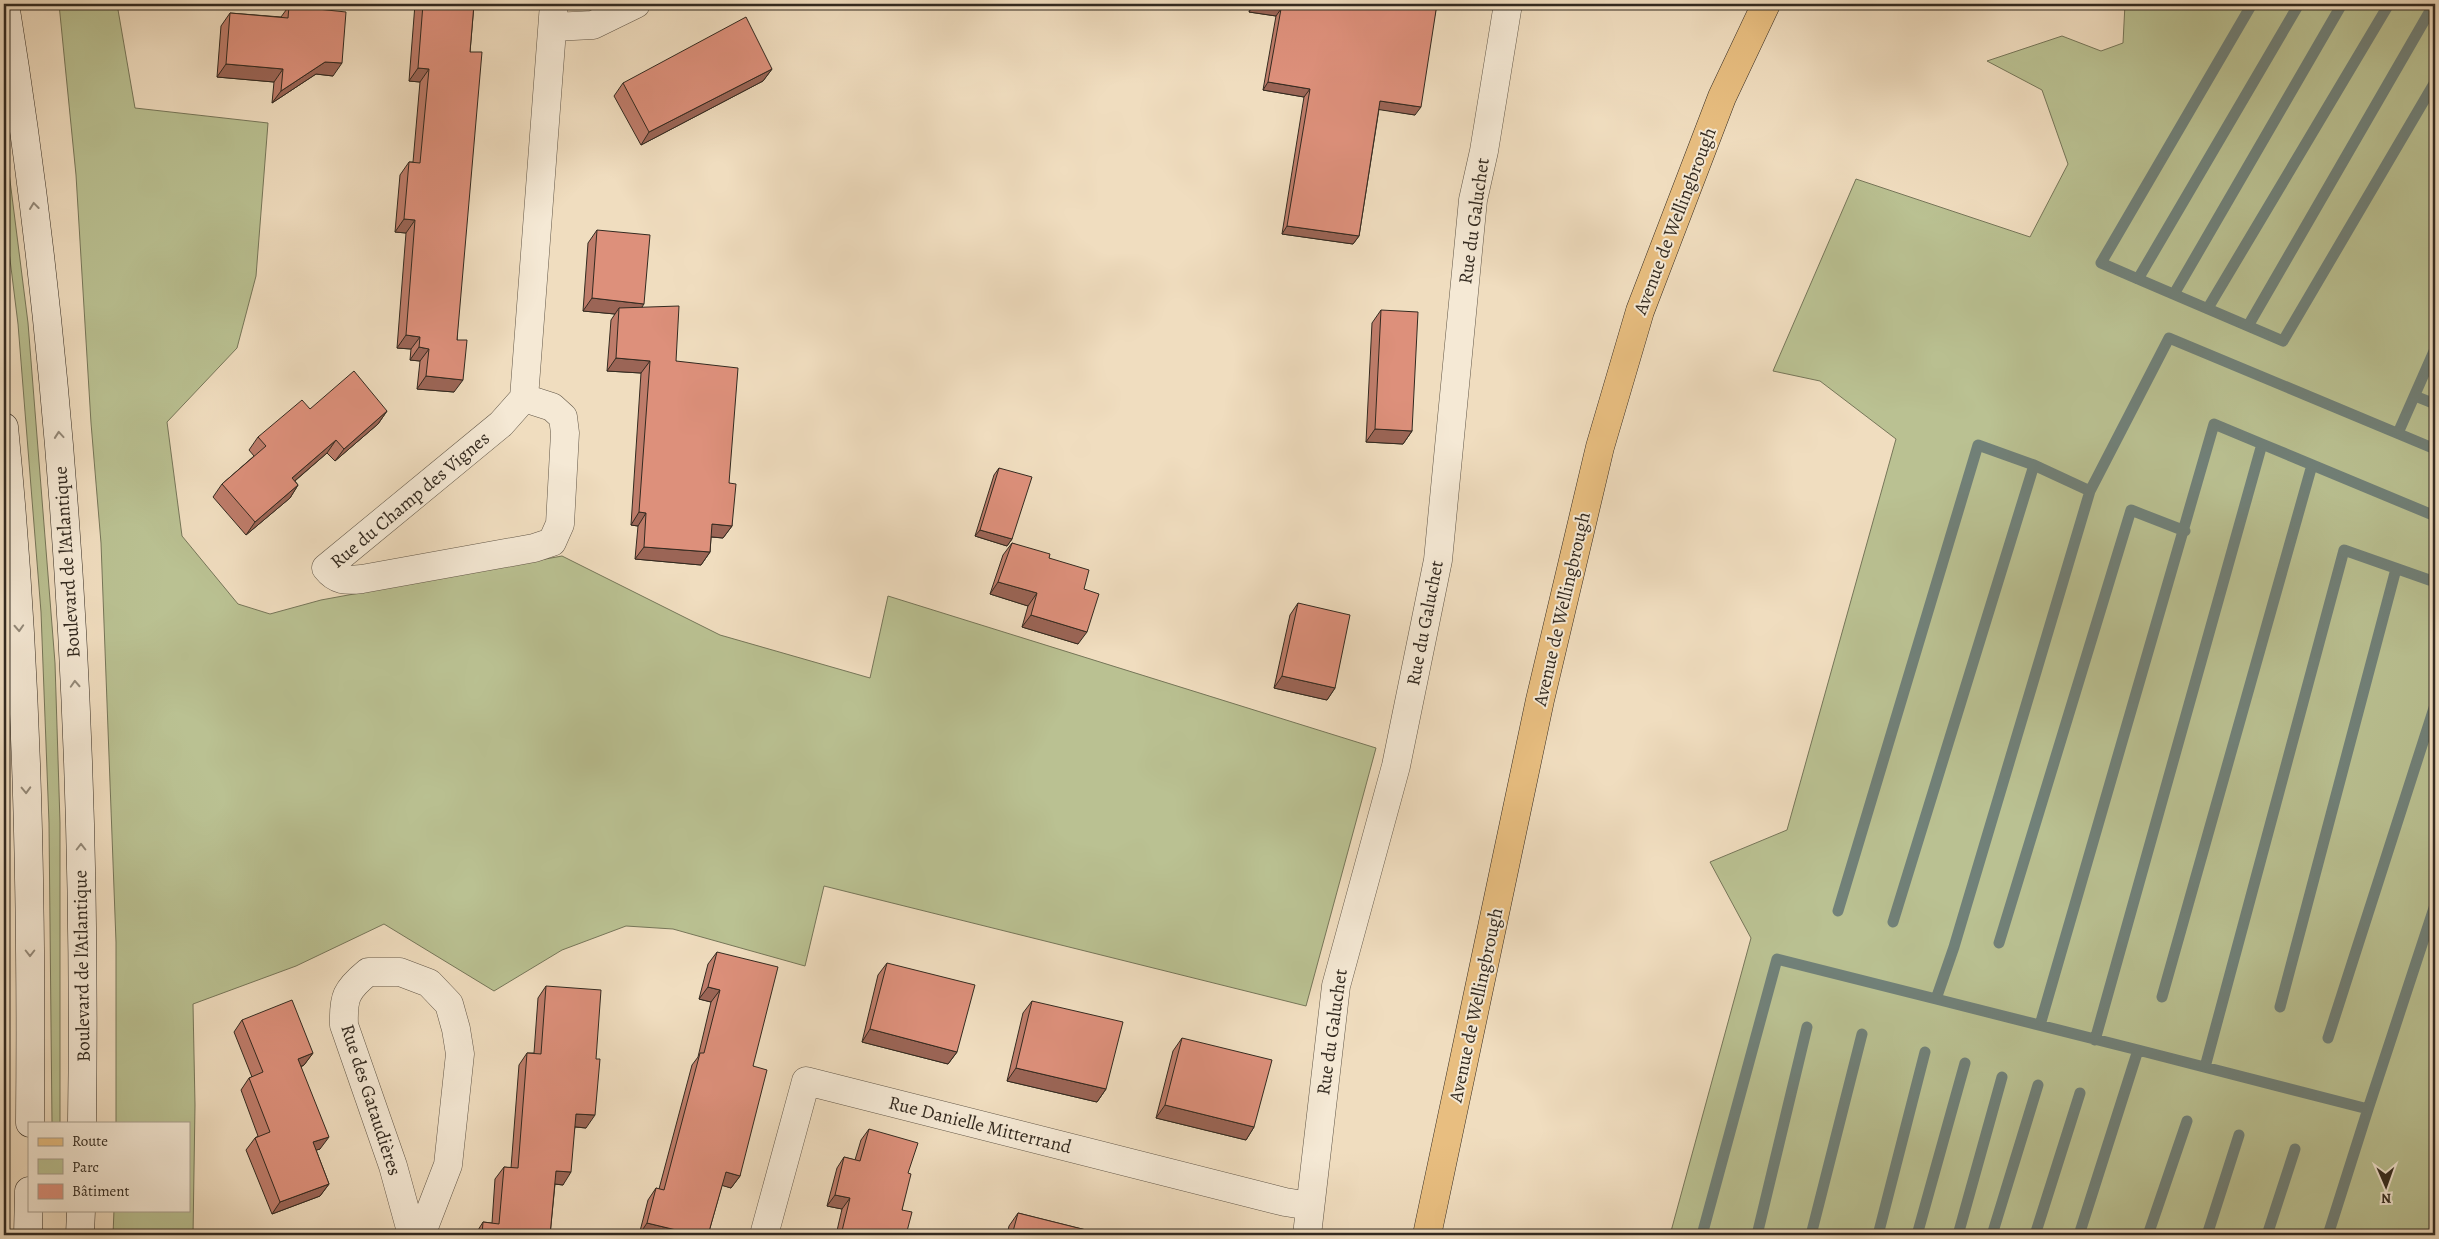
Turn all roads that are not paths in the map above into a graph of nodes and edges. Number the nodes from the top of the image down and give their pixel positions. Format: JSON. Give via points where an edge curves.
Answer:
{"nodes":[{"id":1,"x":5,"y":4,"type":"edge"},
{"id":2,"x":636,"y":4,"type":"edge"},
{"id":3,"x":1508,"y":4,"type":"edge"},
{"id":4,"x":1766,"y":4,"type":"edge"},
{"id":5,"x":553,"y":16,"type":"edge"},
{"id":6,"x":524,"y":398,"type":"junction"},
{"id":7,"x":4,"y":427,"type":"edge"},
{"id":8,"x":30,"y":1122,"type":"edge"},
{"id":9,"x":82,"y":1122,"type":"edge"},
{"id":10,"x":1310,"y":1206,"type":"junction"},
{"id":11,"x":29,"y":1212,"type":"edge"},
{"id":12,"x":80,"y":1212,"type":"edge"},
{"id":13,"x":28,"y":1235,"type":"edge"},
{"id":14,"x":80,"y":1235,"type":"edge"},
{"id":15,"x":412,"y":1235,"type":"edge"},
{"id":16,"x":421,"y":1235,"type":"edge"},
{"id":17,"x":764,"y":1235,"type":"edge"},
{"id":18,"x":1307,"y":1235,"type":"edge"},
{"id":19,"x":1427,"y":1235,"type":"edge"}],
"edges":[{"from":9,"to":1,"type":"street","name":"Boulevard de l'Atlantique","one_way":true,"via":[[81,836],[68,547],[43,274]]},
{"from":2,"to":5,"type":"street","via":[[593,25]]},
{"from":3,"to":10,"type":"street","name":"Rue du Galuchet","via":[[1473,200],[1438,560],[1396,766],[1336,986]]},
{"from":4,"to":19,"type":"main road","name":"Avenue de Wellingbrough","via":[[1722,97],[1640,311],[1600,447],[1540,700]]},
{"from":5,"to":6,"type":"street"},
{"from":6,"to":6,"type":"street","name":"Rue du Champ des Vignes","via":[[501,424],[326,568],[331,575],[344,582],[552,542],[560,524],[565,433],[562,418],[552,407]]},
{"from":7,"to":8,"type":"street","one_way":true,"via":[[19,624],[28,848]]},
{"from":10,"to":17,"type":"street","name":"Rue Danielle Mitterrand","via":[[806,1081]]},
{"from":10,"to":18,"type":"street","name":"Rue du Galuchet"},
{"from":11,"to":13,"type":"street"},
{"from":12,"to":14,"type":"street"},
{"from":15,"to":16,"type":"street","name":"Rue des Gataudières","via":[[393,1166],[344,1025],[343,1004],[352,985],[368,972],[400,972],[429,983],[449,1004],[456,1029],[460,1054],[448,1165]]}]}
